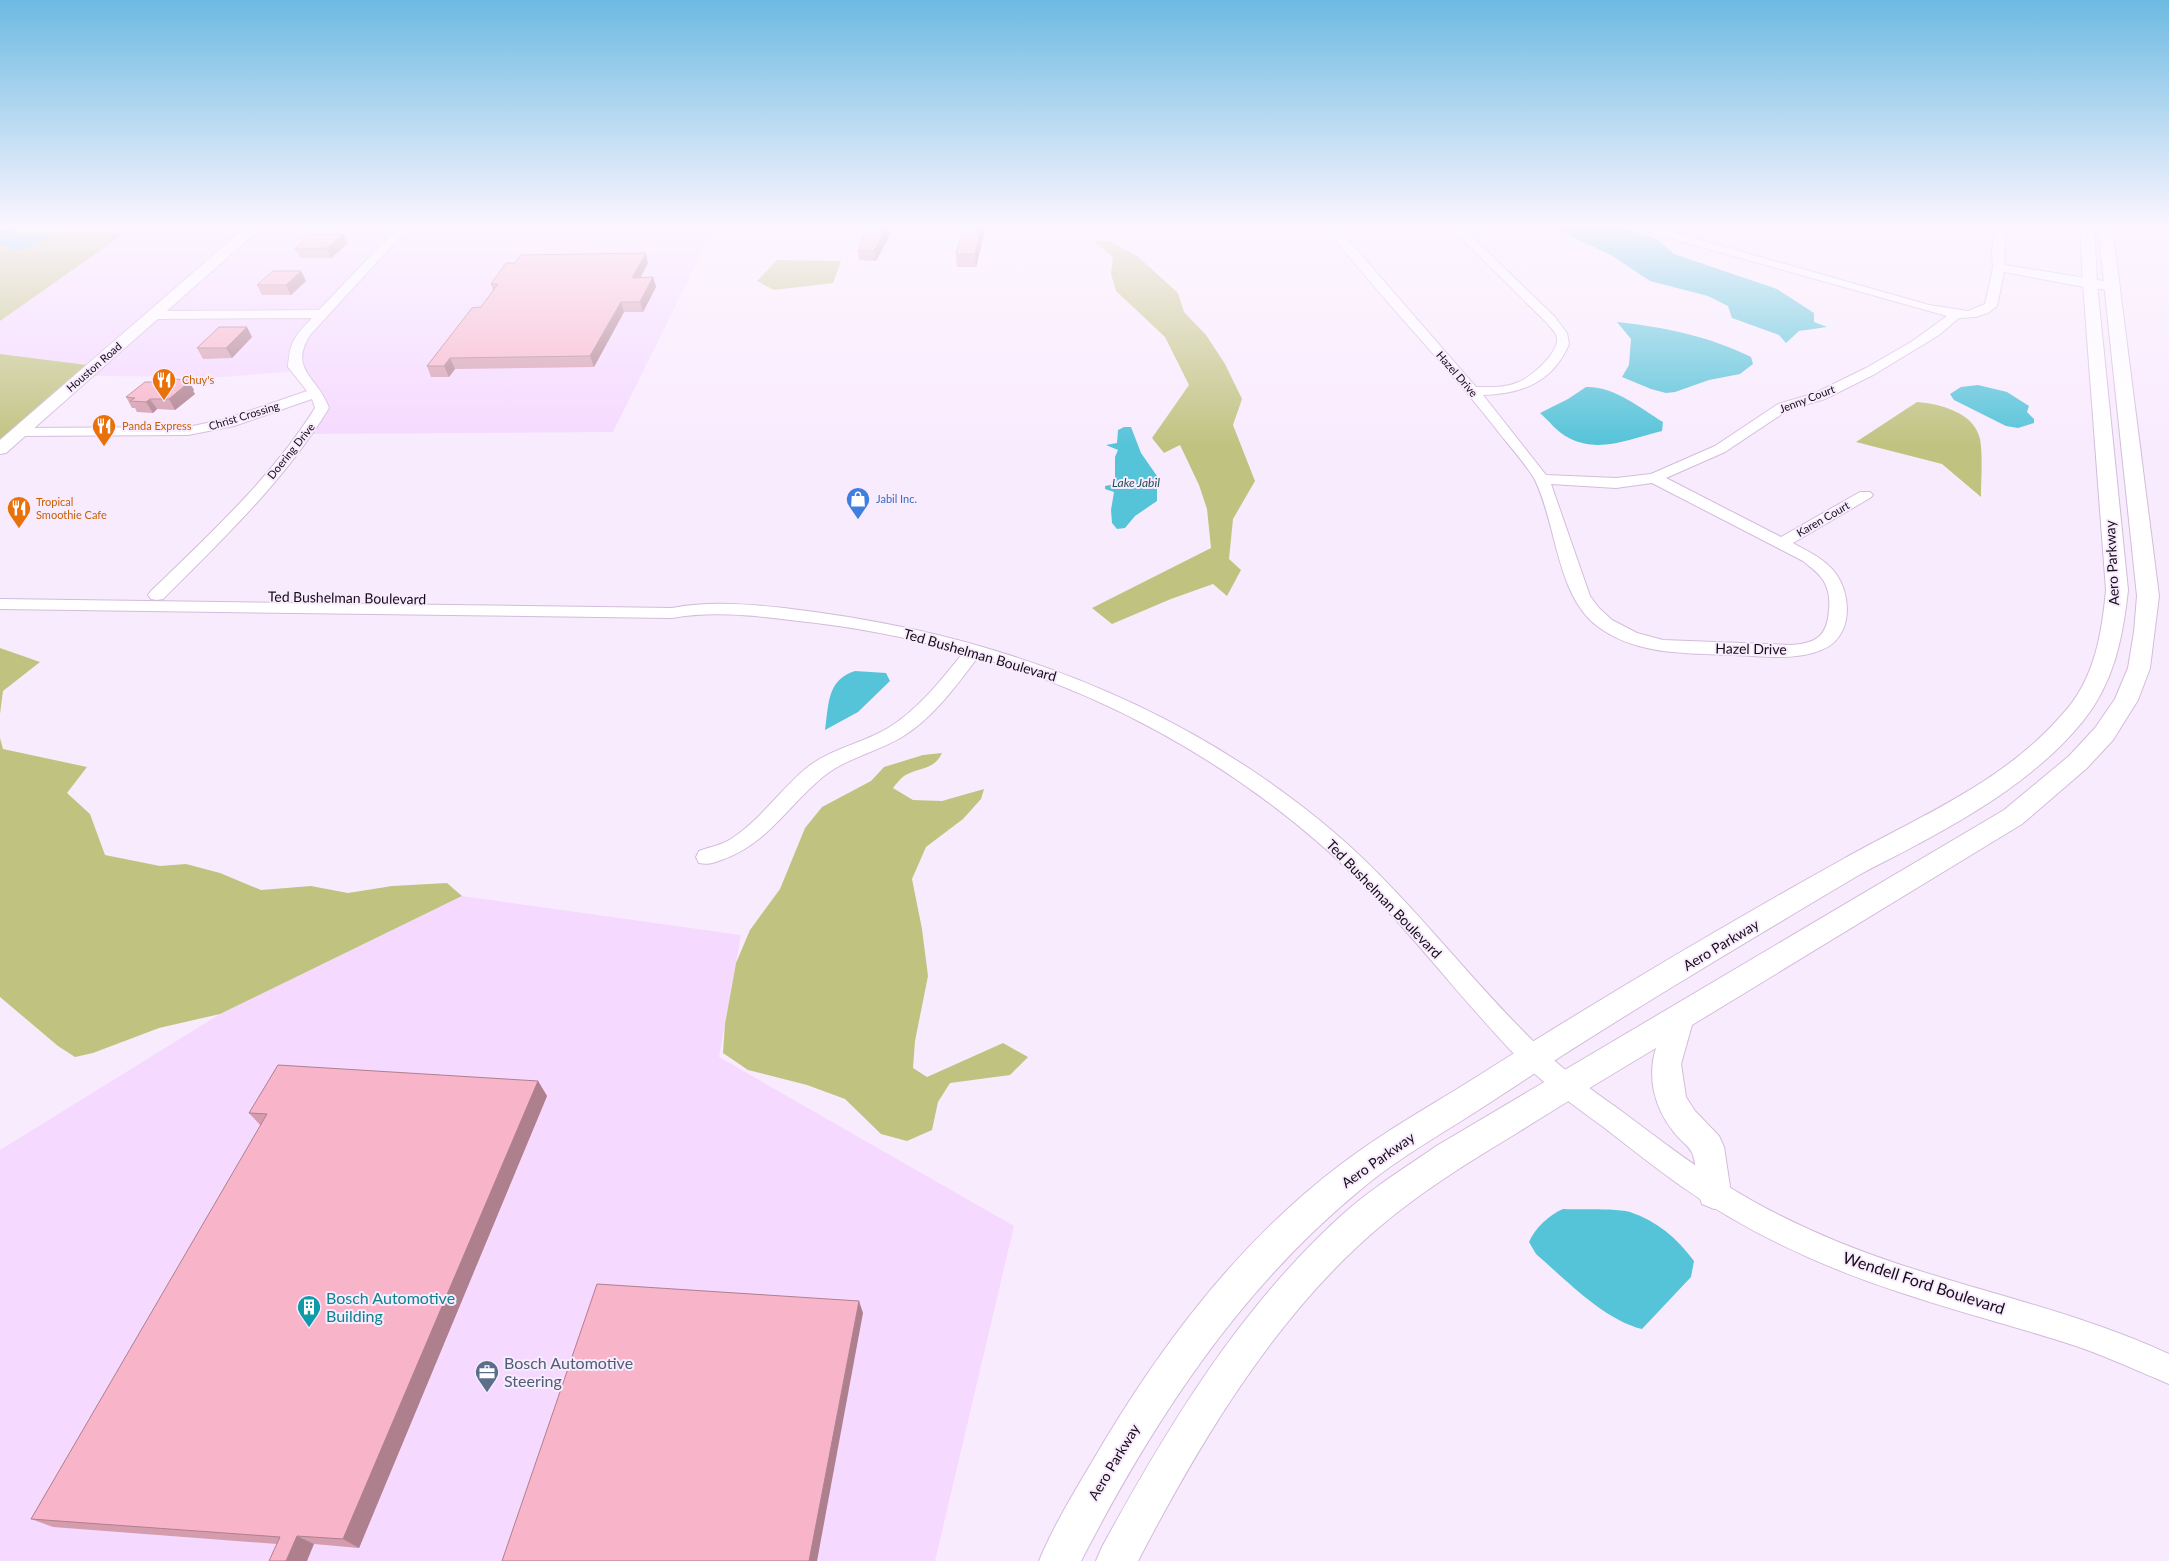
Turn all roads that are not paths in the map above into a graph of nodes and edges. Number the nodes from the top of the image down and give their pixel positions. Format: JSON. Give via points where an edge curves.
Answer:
{"nodes":[{"id":1,"x":172,"y":299,"type":"edge"},
{"id":2,"x":337,"y":299,"type":"edge"},
{"id":3,"x":1393,"y":299,"type":"edge"},
{"id":4,"x":1529,"y":299,"type":"edge"},
{"id":5,"x":1896,"y":299,"type":"edge"},
{"id":6,"x":1993,"y":299,"type":"edge"},
{"id":7,"x":2101,"y":299,"type":"edge"},
{"id":8,"x":2102,"y":299,"type":"edge"},
{"id":9,"x":323,"y":314,"type":"junction"},
{"id":10,"x":1955,"y":314,"type":"junction"},
{"id":11,"x":153,"y":315,"type":"junction"},
{"id":12,"x":1472,"y":391,"type":"junction"},
{"id":13,"x":315,"y":393,"type":"junction"},
{"id":14,"x":21,"y":432,"type":"junction"},
{"id":15,"x":0,"y":449,"type":"edge"},
{"id":16,"x":1654,"y":478,"type":"junction"},
{"id":17,"x":1542,"y":479,"type":"junction"},
{"id":18,"x":1865,"y":495,"type":"dead end"},
{"id":19,"x":1780,"y":544,"type":"junction"},
{"id":20,"x":0,"y":593,"type":"edge"},
{"id":21,"x":157,"y":595,"type":"junction"},
{"id":22,"x":0,"y":604,"type":"edge"},
{"id":23,"x":693,"y":608,"type":"junction"},
{"id":24,"x":974,"y":650,"type":"junction"},
{"id":25,"x":707,"y":857,"type":"dead end"},
{"id":26,"x":1680,"y":1016,"type":"junction"},
{"id":27,"x":1533,"y":1056,"type":"junction"},
{"id":28,"x":1568,"y":1086,"type":"junction"},
{"id":29,"x":1714,"y":1193,"type":"junction"},
{"id":30,"x":2169,"y":1369,"type":"edge"},
{"id":31,"x":1059,"y":1561,"type":"edge"},
{"id":32,"x":1116,"y":1561,"type":"edge"}],
"edges":[{"from":1,"to":11,"type":"main road","name":"Houston Road"},
{"from":2,"to":9,"type":"street"},
{"from":3,"to":12,"type":"street","name":"Hazel Drive"},
{"from":4,"to":12,"type":"street","via":[[1559,330],[1564,339],[1563,348],[1520,387]]},
{"from":5,"to":10,"type":"street"},
{"from":6,"to":10,"type":"street","via":[[1991,306],[1979,313]]},
{"from":7,"to":27,"type":"main road","name":"Aero Parkway","via":[[2117,590],[2107,654],[2078,712],[2050,742],[1946,816],[1861,862]]},
{"from":8,"to":26,"type":"main road","name":"Aero Parkway","via":[[2148,596],[2139,668],[2126,700],[2104,734],[2078,762],[2013,817]]},
{"from":9,"to":11,"type":"street"},
{"from":9,"to":13,"type":"street","via":[[301,338],[294,356],[296,371]]},
{"from":10,"to":16,"type":"street","name":"Jenny Court","via":[[1953,320],[1939,330],[1850,381],[1821,396],[1787,405],[1720,449]]},
{"from":11,"to":14,"type":"main road","name":"Houston Road"},
{"from":12,"to":17,"type":"street","name":"Hazel Drive"},
{"from":13,"to":14,"type":"street","name":"Christ Crossing","via":[[229,423],[188,431]]},
{"from":13,"to":21,"type":"street","name":"Doering Drive","via":[[322,408],[306,434],[223,530]]},
{"from":14,"to":15,"type":"main road","name":"Houston Road"},
{"from":16,"to":17,"type":"street","via":[[1616,483]]},
{"from":16,"to":19,"type":"street","name":"Hazel Drive"},
{"from":17,"to":19,"type":"street","name":"Hazel Drive","via":[[1581,596],[1590,612],[1619,632],[1642,641],[1670,647],[1777,652],[1800,650],[1826,640],[1837,625],[1839,596],[1836,587],[1822,567]]},
{"from":18,"to":19,"type":"street","name":"Karen Court"},
{"from":20,"to":21,"type":"street","name":"Ted Bushelman Boulevard"},
{"from":21,"to":23,"type":"street","name":"Ted Bushelman Boulevard","via":[[680,601]]},
{"from":22,"to":23,"type":"street","name":"Ted Bushelman Boulevard","via":[[672,613]]},
{"from":23,"to":24,"type":"street","name":"Ted Bushelman Boulevard","via":[[828,619],[902,632]]},
{"from":24,"to":25,"type":"street","via":[[923,712],[894,732],[849,751],[825,766],[738,844]]},
{"from":24,"to":27,"type":"street","name":"Ted Bushelman Boulevard","via":[[1052,674],[1157,723],[1241,773],[1305,820],[1361,871]]},
{"from":26,"to":28,"type":"main road","name":"Aero Parkway"},
{"from":26,"to":29,"type":"main road","via":[[1666,1064],[1671,1101],[1708,1147]]},
{"from":27,"to":28,"type":"street","name":"Ted Bushelman Boulevard"},
{"from":27,"to":31,"type":"main road","name":"Aero Parkway","via":[[1350,1177],[1276,1241],[1212,1314],[1154,1396],[1097,1487]]},
{"from":28,"to":29,"type":"street","name":"Wendell Ford Boulevard","via":[[1670,1164]]},
{"from":28,"to":32,"type":"main road","name":"Aero Parkway","via":[[1450,1156],[1392,1196],[1356,1225],[1318,1263],[1255,1334],[1218,1384],[1158,1483]]},
{"from":29,"to":30,"type":"street","name":"Wendell Ford Boulevard","via":[[1755,1218],[1848,1260],[2129,1349]]}]}
